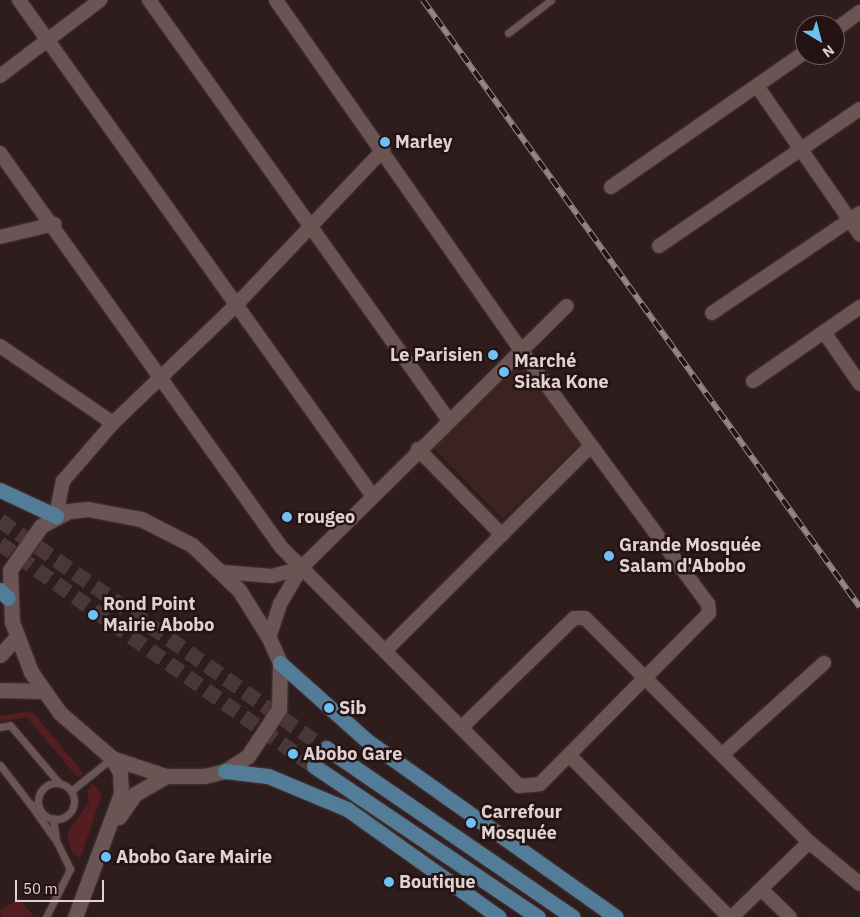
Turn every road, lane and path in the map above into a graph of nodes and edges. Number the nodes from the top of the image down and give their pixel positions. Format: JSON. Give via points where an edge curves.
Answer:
{"nodes":[{"id":1,"x":19,"y":0,"type":"edge"},
{"id":2,"x":100,"y":0,"type":"edge"},
{"id":3,"x":149,"y":0,"type":"edge"},
{"id":4,"x":276,"y":0,"type":"edge"},
{"id":5,"x":551,"y":0,"type":"edge"},
{"id":6,"x":860,"y":12,"type":"edge"},
{"id":7,"x":845,"y":23,"type":"edge"},
{"id":8,"x":508,"y":33,"type":"dead end"},
{"id":9,"x":49,"y":40,"type":"junction"},
{"id":10,"x":795,"y":59,"type":"edge"},
{"id":11,"x":0,"y":76,"type":"edge"},
{"id":12,"x":757,"y":86,"type":"junction"},
{"id":13,"x":860,"y":109,"type":"edge"},
{"id":14,"x":801,"y":148,"type":"junction"},
{"id":15,"x":383,"y":150,"type":"junction"},
{"id":16,"x":0,"y":153,"type":"edge"},
{"id":17,"x":611,"y":187,"type":"dead end"},
{"id":18,"x":855,"y":216,"type":"edge"},
{"id":19,"x":54,"y":224,"type":"junction"},
{"id":20,"x":313,"y":226,"type":"junction"},
{"id":21,"x":860,"y":235,"type":"edge"},
{"id":22,"x":0,"y":237,"type":"edge"},
{"id":23,"x":659,"y":246,"type":"dead end"},
{"id":24,"x":236,"y":305,"type":"junction"},
{"id":25,"x":567,"y":306,"type":"dead end"},
{"id":26,"x":860,"y":307,"type":"edge"},
{"id":27,"x":712,"y":313,"type":"dead end"},
{"id":28,"x":824,"y":332,"type":"junction"},
{"id":29,"x":0,"y":346,"type":"edge"},
{"id":30,"x":523,"y":353,"type":"junction"},
{"id":31,"x":160,"y":375,"type":"junction"},
{"id":32,"x":753,"y":381,"type":"dead end"},
{"id":33,"x":860,"y":384,"type":"edge"},
{"id":34,"x":448,"y":419,"type":"junction"},
{"id":35,"x":113,"y":423,"type":"junction"},
{"id":36,"x":591,"y":446,"type":"junction"},
{"id":37,"x":418,"y":449,"type":"junction"},
{"id":38,"x":0,"y":490,"type":"edge"},
{"id":39,"x":372,"y":495,"type":"junction"},
{"id":40,"x":56,"y":516,"type":"junction"},
{"id":41,"x":502,"y":535,"type":"junction"},
{"id":42,"x":301,"y":568,"type":"junction"},
{"id":43,"x":223,"y":572,"type":"junction"},
{"id":44,"x":4,"y":594,"type":"edge"},
{"id":45,"x":16,"y":638,"type":"junction"},
{"id":46,"x":269,"y":638,"type":"junction"},
{"id":47,"x":385,"y":651,"type":"junction"},
{"id":48,"x":0,"y":655,"type":"edge"},
{"id":49,"x":280,"y":663,"type":"junction"},
{"id":50,"x":824,"y":663,"type":"dead end"},
{"id":51,"x":644,"y":677,"type":"junction"},
{"id":52,"x":0,"y":690,"type":"edge"},
{"id":53,"x":42,"y":691,"type":"junction"},
{"id":54,"x":0,"y":727,"type":"edge"},
{"id":55,"x":462,"y":727,"type":"junction"},
{"id":56,"x":326,"y":748,"type":"tunnel mouth"},
{"id":57,"x":723,"y":754,"type":"junction"},
{"id":58,"x":571,"y":756,"type":"junction"},
{"id":59,"x":112,"y":758,"type":"junction"},
{"id":60,"x":0,"y":765,"type":"edge"},
{"id":61,"x":314,"y":766,"type":"tunnel mouth"},
{"id":62,"x":225,"y":771,"type":"junction"},
{"id":63,"x":166,"y":776,"type":"junction"},
{"id":64,"x":59,"y":783,"type":"junction"},
{"id":65,"x":71,"y":791,"type":"junction"},
{"id":66,"x":30,"y":804,"type":"junction"},
{"id":67,"x":39,"y":807,"type":"junction"},
{"id":68,"x":53,"y":818,"type":"junction"},
{"id":69,"x":113,"y":824,"type":"junction"},
{"id":70,"x":56,"y":840,"type":"junction"},
{"id":71,"x":809,"y":842,"type":"junction"},
{"id":72,"x":860,"y":884,"type":"edge"},
{"id":73,"x":763,"y":891,"type":"junction"},
{"id":74,"x":46,"y":917,"type":"edge"},
{"id":75,"x":75,"y":917,"type":"edge"},
{"id":76,"x":500,"y":917,"type":"edge"},
{"id":77,"x":538,"y":917,"type":"edge"},
{"id":78,"x":573,"y":917,"type":"edge"},
{"id":79,"x":616,"y":917,"type":"edge"},
{"id":80,"x":731,"y":917,"type":"edge"},
{"id":81,"x":790,"y":917,"type":"edge"}],
"edges":[{"from":1,"to":9,"type":"street"},
{"from":2,"to":9,"type":"street"},
{"from":3,"to":20,"type":"street"},
{"from":4,"to":15,"type":"street"},
{"from":5,"to":8,"type":"lane"},
{"from":6,"to":7,"type":"street"},
{"from":9,"to":11,"type":"street"},
{"from":9,"to":24,"type":"street"},
{"from":10,"to":12,"type":"street"},
{"from":12,"to":14,"type":"street"},
{"from":12,"to":17,"type":"street"},
{"from":13,"to":14,"type":"street"},
{"from":14,"to":18,"type":"street"},
{"from":14,"to":23,"type":"street"},
{"from":15,"to":20,"type":"street"},
{"from":15,"to":30,"type":"street"},
{"from":16,"to":19,"type":"street"},
{"from":18,"to":21,"type":"street"},
{"from":18,"to":27,"type":"street"},
{"from":19,"to":22,"type":"street"},
{"from":19,"to":31,"type":"street"},
{"from":20,"to":24,"type":"street"},
{"from":20,"to":34,"type":"street"},
{"from":24,"to":31,"type":"street"},
{"from":24,"to":39,"type":"street"},
{"from":25,"to":30,"type":"street"},
{"from":26,"to":28,"type":"street"},
{"from":28,"to":32,"type":"street"},
{"from":28,"to":33,"type":"street"},
{"from":29,"to":35,"type":"street"},
{"from":30,"to":34,"type":"street"},
{"from":30,"to":36,"type":"street"},
{"from":31,"to":35,"type":"street"},
{"from":31,"to":42,"type":"street","via":[[227,475]]},
{"from":34,"to":37,"type":"street"},
{"from":35,"to":40,"type":"street","via":[[63,480]]},
{"from":36,"to":41,"type":"street"},
{"from":36,"to":51,"type":"street","via":[[710,608]]},
{"from":37,"to":39,"type":"street"},
{"from":37,"to":41,"type":"street"},
{"from":38,"to":40,"type":"main road"},
{"from":39,"to":42,"type":"street"},
{"from":40,"to":43,"type":"main road","via":[[88,510],[141,519],[174,533]]},
{"from":40,"to":44,"type":"main road","via":[[20,551],[10,570]]},
{"from":41,"to":47,"type":"street"},
{"from":42,"to":43,"type":"street","via":[[272,576]]},
{"from":42,"to":46,"type":"street","via":[[280,604]]},
{"from":42,"to":47,"type":"street"},
{"from":43,"to":46,"type":"main road"},
{"from":44,"to":45,"type":"main road"},
{"from":45,"to":48,"type":"main road"},
{"from":45,"to":53,"type":"main road"},
{"from":46,"to":49,"type":"main road"},
{"from":47,"to":55,"type":"street"},
{"from":49,"to":62,"type":"main road","via":[[283,692],[272,724],[248,756]]},
{"from":49,"to":79,"type":"main road","via":[[366,740]]},
{"from":50,"to":57,"type":"street"},
{"from":51,"to":55,"type":"street","via":[[585,618],[574,618]]},
{"from":51,"to":57,"type":"street"},
{"from":51,"to":58,"type":"street"},
{"from":52,"to":53,"type":"main road"},
{"from":53,"to":59,"type":"main road"},
{"from":54,"to":64,"type":"lane","via":[[10,725]]},
{"from":55,"to":58,"type":"street","via":[[519,786],[540,784]]},
{"from":56,"to":78,"type":"main road"},
{"from":57,"to":71,"type":"street"},
{"from":58,"to":80,"type":"street"},
{"from":59,"to":63,"type":"main road"},
{"from":59,"to":65,"type":"lane"},
{"from":59,"to":69,"type":"main road","via":[[122,782]]},
{"from":60,"to":66,"type":"lane"},
{"from":61,"to":77,"type":"main road"},
{"from":62,"to":63,"type":"main road","via":[[205,776]]},
{"from":62,"to":76,"type":"main road","via":[[268,776],[329,800]]},
{"from":63,"to":69,"type":"main road","via":[[135,794]]},
{"from":64,"to":65,"type":"lane"},
{"from":64,"to":67,"type":"lane","via":[[42,790]]},
{"from":65,"to":68,"type":"lane","via":[[74,803],[69,813]]},
{"from":66,"to":67,"type":"lane"},
{"from":66,"to":70,"type":"lane"},
{"from":67,"to":68,"type":"lane"},
{"from":68,"to":70,"type":"lane"},
{"from":69,"to":75,"type":"main road"},
{"from":70,"to":74,"type":"lane","via":[[70,869]]},
{"from":71,"to":72,"type":"street"},
{"from":71,"to":73,"type":"street"},
{"from":73,"to":80,"type":"street"},
{"from":73,"to":81,"type":"street"}]}
